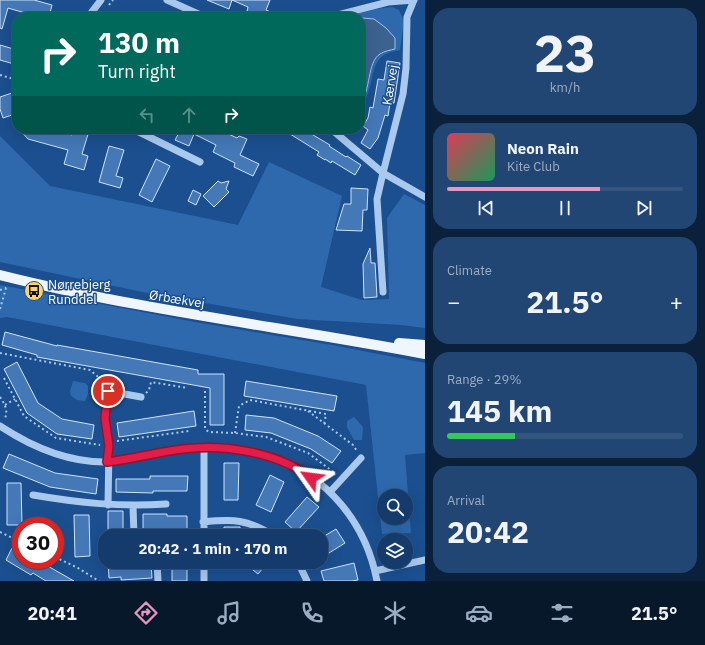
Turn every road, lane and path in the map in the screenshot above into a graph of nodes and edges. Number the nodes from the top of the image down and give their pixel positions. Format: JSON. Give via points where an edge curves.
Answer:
{"nodes":[{"id":1,"x":101,"y":0,"type":"edge"},
{"id":2,"x":167,"y":0,"type":"edge"},
{"id":3,"x":414,"y":0,"type":"edge"},
{"id":4,"x":92,"y":12,"type":"edge"},
{"id":5,"x":195,"y":12,"type":"edge"},
{"id":6,"x":349,"y":12,"type":"edge"},
{"id":7,"x":0,"y":75,"type":"edge"},
{"id":8,"x":12,"y":79,"type":"edge"},
{"id":9,"x":143,"y":134,"type":"edge"},
{"id":10,"x":336,"y":134,"type":"edge"},
{"id":11,"x":200,"y":162,"type":"dead end"},
{"id":12,"x":383,"y":173,"type":"junction"},
{"id":13,"x":425,"y":197,"type":"edge"},
{"id":14,"x":0,"y":275,"type":"edge"},
{"id":15,"x":6,"y":288,"type":"junction"},
{"id":16,"x":12,"y":288,"type":"dead end"},
{"id":17,"x":0,"y":290,"type":"edge"},
{"id":18,"x":383,"y":292,"type":"dead end"},
{"id":19,"x":0,"y":310,"type":"edge"},
{"id":20,"x":351,"y":340,"type":"junction"},
{"id":21,"x":425,"y":345,"type":"edge"},
{"id":22,"x":0,"y":352,"type":"edge"},
{"id":23,"x":425,"y":354,"type":"edge"},
{"id":24,"x":4,"y":378,"type":"dead end"},
{"id":25,"x":188,"y":388,"type":"dead end"},
{"id":26,"x":205,"y":390,"type":"dead end"},
{"id":27,"x":108,"y":391,"type":"junction"},
{"id":28,"x":0,"y":397,"type":"edge"},
{"id":29,"x":141,"y":397,"type":"joint"},
{"id":30,"x":15,"y":399,"type":"junction"},
{"id":31,"x":5,"y":405,"type":"junction"},
{"id":32,"x":307,"y":410,"type":"junction"},
{"id":33,"x":324,"y":425,"type":"junction"},
{"id":34,"x":0,"y":426,"type":"edge"},
{"id":35,"x":189,"y":431,"type":"dead end"},
{"id":36,"x":235,"y":433,"type":"junction"},
{"id":37,"x":108,"y":443,"type":"junction"},
{"id":38,"x":204,"y":448,"type":"junction"},
{"id":39,"x":361,"y":458,"type":"joint"},
{"id":40,"x":107,"y":462,"type":"junction"},
{"id":41,"x":342,"y":479,"type":"junction"},
{"id":42,"x":330,"y":492,"type":"junction"},
{"id":43,"x":33,"y":495,"type":"dead end"},
{"id":44,"x":166,"y":504,"type":"dead end"},
{"id":45,"x":108,"y":505,"type":"junction"},
{"id":46,"x":133,"y":506,"type":"junction"},
{"id":47,"x":203,"y":522,"type":"junction"},
{"id":48,"x":134,"y":529,"type":"edge"},
{"id":49,"x":204,"y":529,"type":"edge"},
{"id":50,"x":263,"y":529,"type":"edge"},
{"id":51,"x":0,"y":532,"type":"edge"},
{"id":52,"x":12,"y":538,"type":"edge"},
{"id":53,"x":425,"y":560,"type":"edge"},
{"id":54,"x":64,"y":561,"type":"edge"},
{"id":55,"x":157,"y":569,"type":"edge"},
{"id":56,"x":204,"y":569,"type":"edge"},
{"id":57,"x":301,"y":569,"type":"edge"},
{"id":58,"x":375,"y":571,"type":"junction"},
{"id":59,"x":100,"y":581,"type":"edge"},
{"id":60,"x":158,"y":581,"type":"edge"},
{"id":61,"x":204,"y":581,"type":"edge"},
{"id":62,"x":307,"y":581,"type":"edge"},
{"id":63,"x":377,"y":581,"type":"edge"}],
"edges":[{"from":1,"to":4,"type":"street"},
{"from":2,"to":5,"type":"street"},
{"from":3,"to":6,"type":"street","via":[[388,2]]},
{"from":3,"to":12,"type":"street","name":"Kærvej","via":[[407,17],[403,94]]},
{"from":7,"to":8,"type":"path"},
{"from":9,"to":11,"type":"street"},
{"from":10,"to":12,"type":"street"},
{"from":12,"to":13,"type":"street"},
{"from":12,"to":18,"type":"street","name":"Kærvej","via":[[377,199]]},
{"from":14,"to":20,"type":"main road","name":"Ørbækvej","via":[[139,306]]},
{"from":15,"to":16,"type":"path"},
{"from":15,"to":17,"type":"path"},
{"from":15,"to":19,"type":"path"},
{"from":20,"to":21,"type":"main road","name":"Ørbækvej"},
{"from":20,"to":23,"type":"main road","name":"Ørbækvej"},
{"from":22,"to":27,"type":"path","via":[[90,370],[104,382]]},
{"from":24,"to":30,"type":"path"},
{"from":25,"to":29,"type":"path","via":[[151,382],[149,390]]},
{"from":26,"to":36,"type":"path","via":[[205,429],[209,432]]},
{"from":27,"to":29,"type":"street"},
{"from":27,"to":37,"type":"street","via":[[105,418]]},
{"from":28,"to":31,"type":"path"},
{"from":30,"to":31,"type":"path"},
{"from":30,"to":37,"type":"path","via":[[24,416],[56,438]]},
{"from":31,"to":34,"type":"path","via":[[6,416]]},
{"from":32,"to":33,"type":"path"},
{"from":32,"to":33,"type":"path","via":[[326,414]]},
{"from":32,"to":36,"type":"path","via":[[250,400],[239,406]]},
{"from":33,"to":39,"type":"path","via":[[353,445]]},
{"from":34,"to":40,"type":"street","via":[[26,442],[50,452],[75,459]]},
{"from":35,"to":37,"type":"path"},
{"from":36,"to":41,"type":"path","via":[[266,437],[308,453]]},
{"from":37,"to":40,"type":"street"},
{"from":38,"to":40,"type":"street"},
{"from":38,"to":42,"type":"street","via":[[240,450],[272,457],[305,472]]},
{"from":38,"to":47,"type":"street"},
{"from":39,"to":41,"type":"street"},
{"from":40,"to":45,"type":"street"},
{"from":41,"to":42,"type":"street"},
{"from":42,"to":58,"type":"street","via":[[358,527]]},
{"from":43,"to":45,"type":"street"},
{"from":44,"to":46,"type":"street"},
{"from":45,"to":46,"type":"street"},
{"from":46,"to":48,"type":"street"},
{"from":47,"to":49,"type":"street"},
{"from":47,"to":50,"type":"street","via":[[230,520]]},
{"from":51,"to":52,"type":"path"},
{"from":53,"to":58,"type":"street"},
{"from":54,"to":59,"type":"path"},
{"from":55,"to":60,"type":"street"},
{"from":56,"to":61,"type":"street"},
{"from":57,"to":62,"type":"street"},
{"from":58,"to":63,"type":"street"}]}
